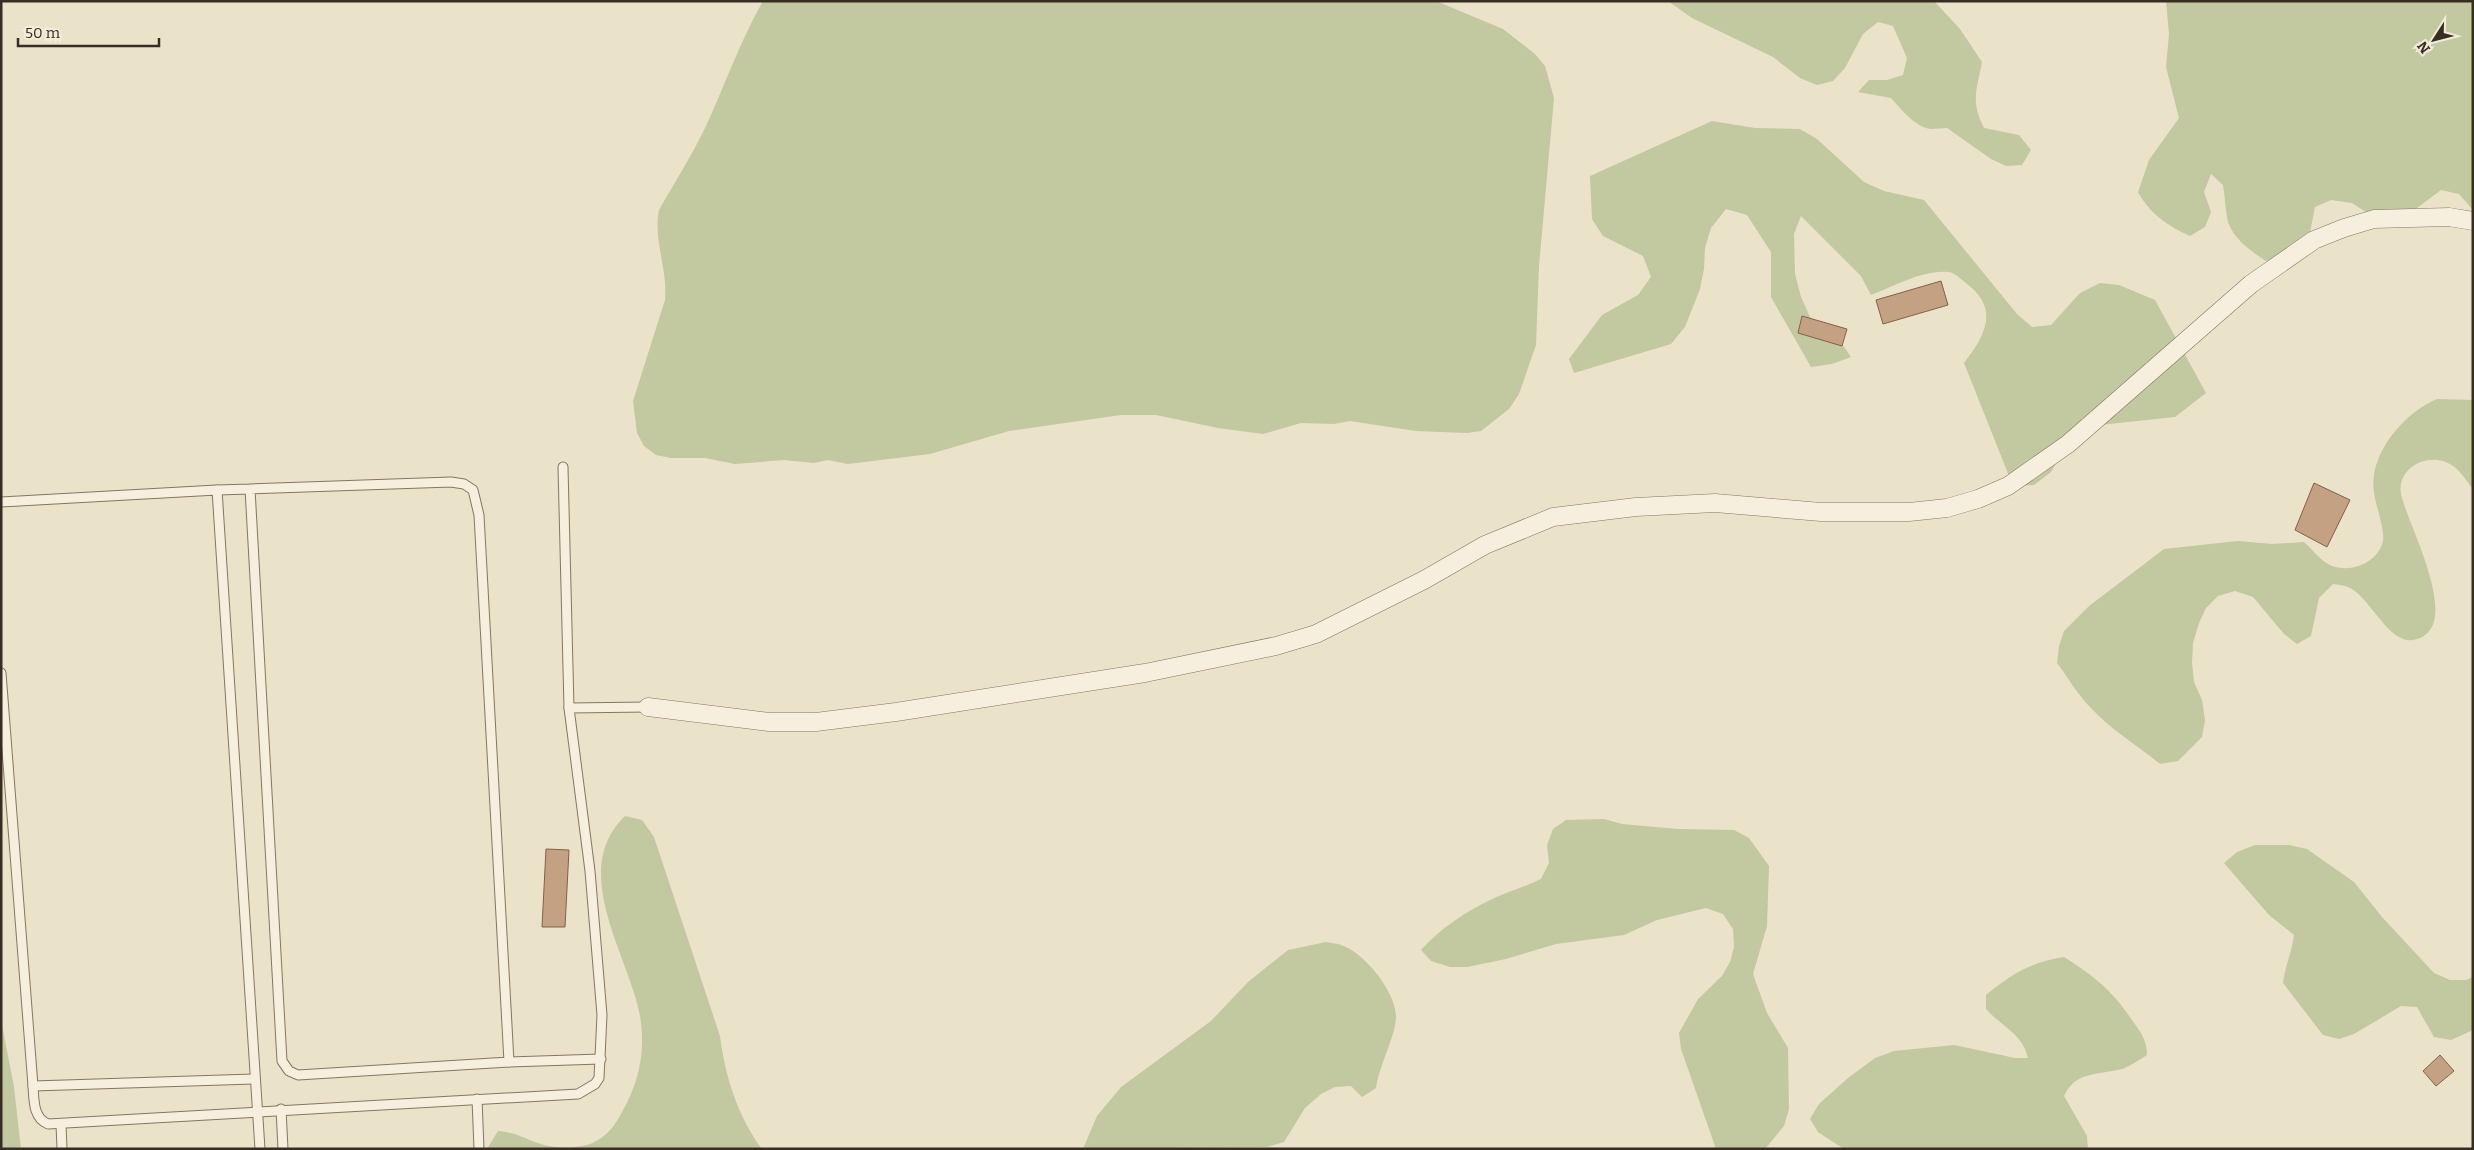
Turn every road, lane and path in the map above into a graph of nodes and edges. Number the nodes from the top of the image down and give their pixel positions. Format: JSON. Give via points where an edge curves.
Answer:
{"nodes":[{"id":1,"x":2473,"y":221,"type":"edge"},
{"id":2,"x":563,"y":467,"type":"dead end"},
{"id":3,"x":250,"y":489,"type":"junction"},
{"id":4,"x":217,"y":490,"type":"junction"},
{"id":5,"x":1,"y":502,"type":"edge"},
{"id":6,"x":1,"y":673,"type":"edge"},
{"id":7,"x":648,"y":707,"type":"joint"},
{"id":8,"x":569,"y":708,"type":"junction"},
{"id":9,"x":601,"y":1059,"type":"junction"},
{"id":10,"x":509,"y":1062,"type":"junction"},
{"id":11,"x":254,"y":1079,"type":"junction"},
{"id":12,"x":33,"y":1086,"type":"junction"},
{"id":13,"x":477,"y":1099,"type":"junction"},
{"id":14,"x":281,"y":1110,"type":"junction"},
{"id":15,"x":257,"y":1111,"type":"junction"},
{"id":16,"x":60,"y":1124,"type":"junction"},
{"id":17,"x":62,"y":1149,"type":"edge"},
{"id":18,"x":260,"y":1149,"type":"edge"},
{"id":19,"x":283,"y":1149,"type":"edge"},
{"id":20,"x":479,"y":1149,"type":"edge"}],
"edges":[{"from":1,"to":7,"type":"street","via":[[2449,217],[2374,219],[2314,240],[2252,284],[2068,444],[2008,486],[1947,508],[1909,512],[1821,512],[1715,503],[1636,507],[1553,517],[1486,544],[1424,580],[1316,634],[1267,648],[1145,673],[816,722],[769,722]]},
{"from":2,"to":8,"type":"lane"},
{"from":3,"to":4,"type":"lane"},
{"from":3,"to":10,"type":"lane","via":[[452,482],[470,486],[476,496]]},
{"from":3,"to":10,"type":"lane","via":[[282,1061],[288,1071],[298,1075]]},
{"from":4,"to":5,"type":"lane"},
{"from":4,"to":11,"type":"lane"},
{"from":6,"to":12,"type":"lane"},
{"from":7,"to":8,"type":"lane"},
{"from":8,"to":9,"type":"lane","via":[[590,871],[602,1015]]},
{"from":9,"to":10,"type":"lane"},
{"from":9,"to":13,"type":"lane","via":[[599,1078],[578,1094]]},
{"from":11,"to":12,"type":"lane"},
{"from":11,"to":15,"type":"lane"},
{"from":12,"to":16,"type":"lane","via":[[39,1119],[48,1124]]},
{"from":13,"to":14,"type":"lane"},
{"from":13,"to":20,"type":"lane"},
{"from":14,"to":15,"type":"lane"},
{"from":14,"to":19,"type":"lane"},
{"from":15,"to":16,"type":"lane"},
{"from":15,"to":18,"type":"lane"},
{"from":16,"to":17,"type":"lane"}]}
